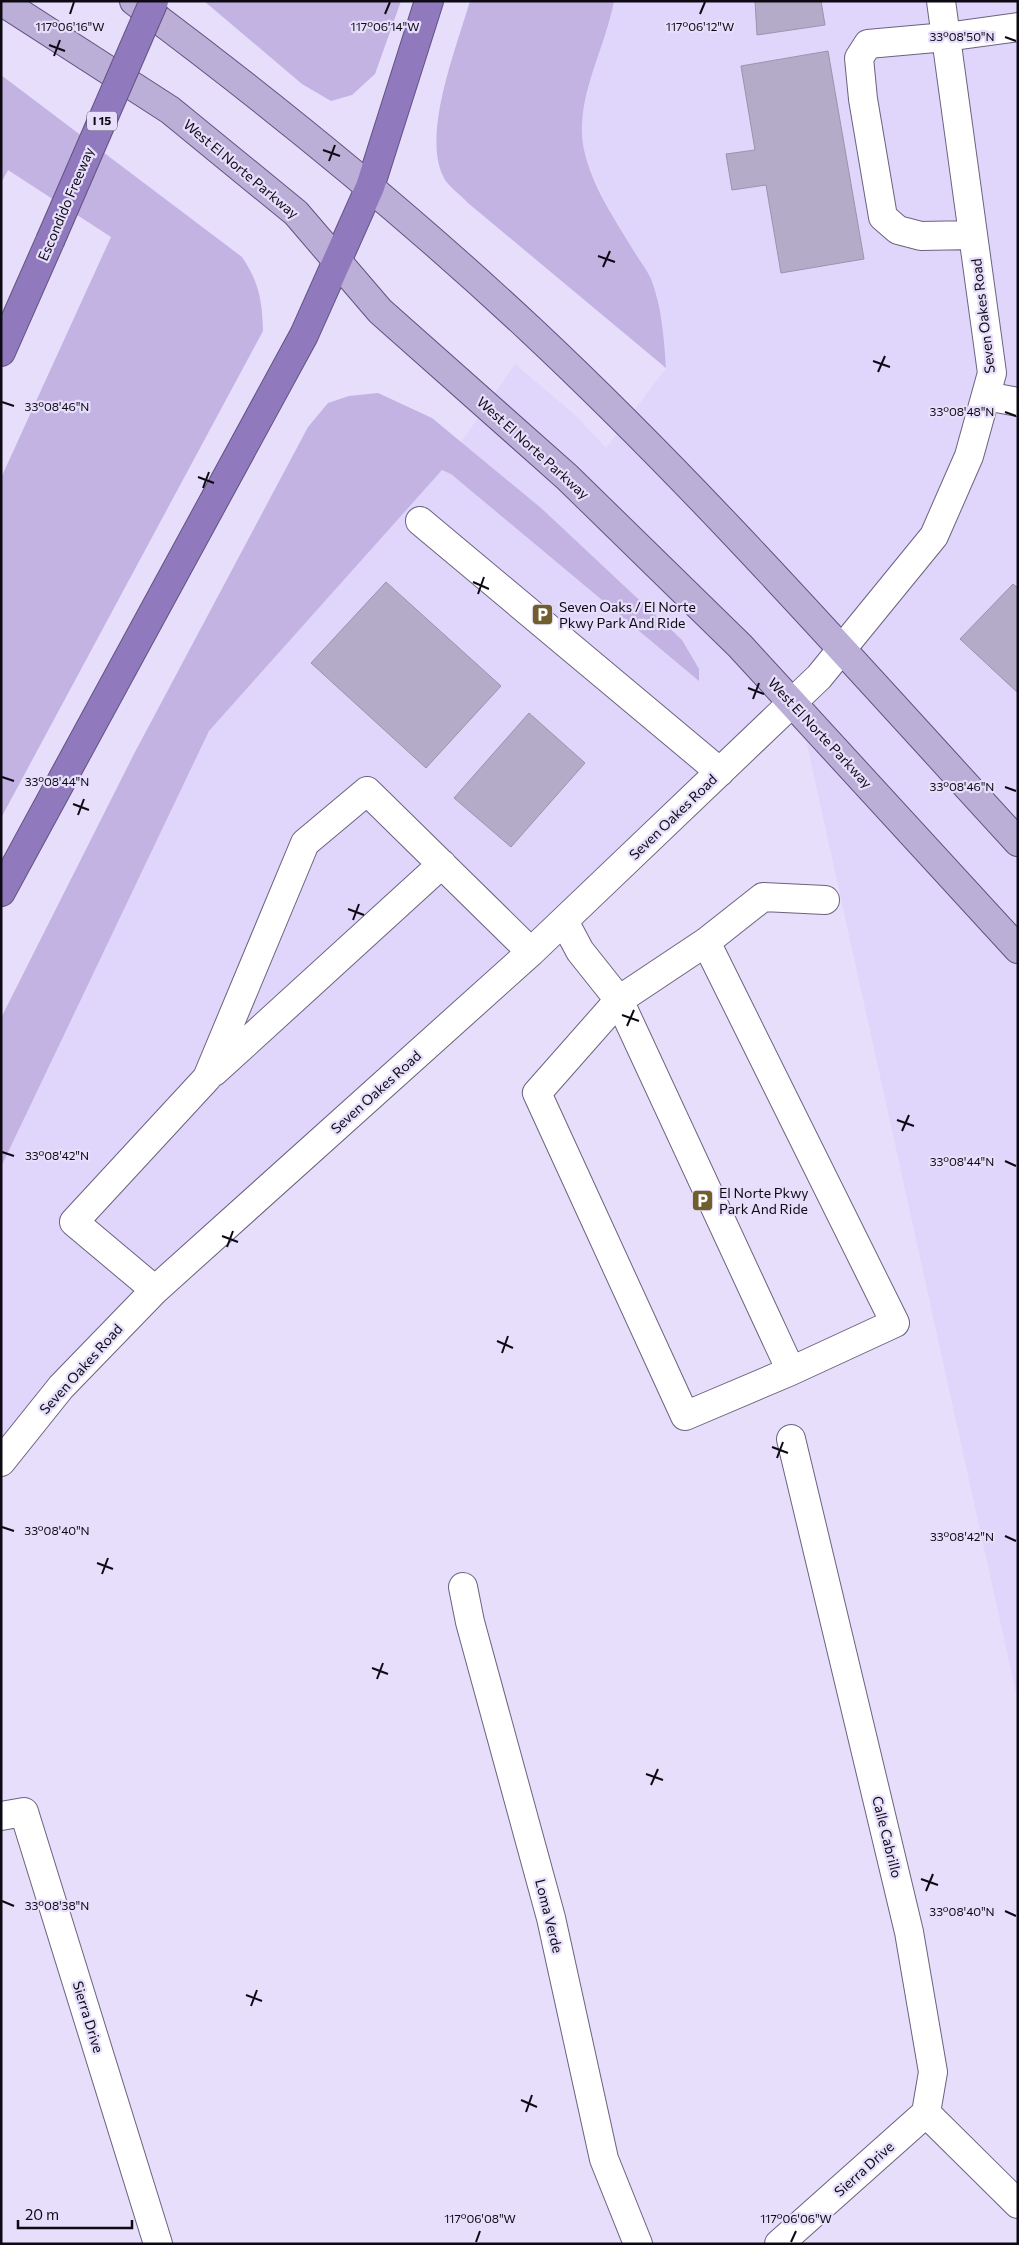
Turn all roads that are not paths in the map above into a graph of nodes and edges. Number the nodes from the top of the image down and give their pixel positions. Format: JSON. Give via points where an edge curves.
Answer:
{"nodes":[{"id":1,"x":2,"y":1,"type":"edge"},
{"id":2,"x":134,"y":1,"type":"edge"},
{"id":3,"x":154,"y":1,"type":"edge"},
{"id":4,"x":429,"y":1,"type":"edge"},
{"id":5,"x":941,"y":1,"type":"edge"},
{"id":6,"x":1018,"y":27,"type":"edge"},
{"id":7,"x":946,"y":37,"type":"junction"},
{"id":8,"x":370,"y":187,"type":"junction"},
{"id":9,"x":973,"y":235,"type":"junction"},
{"id":10,"x":337,"y":261,"type":"junction"},
{"id":11,"x":1,"y":352,"type":"edge"},
{"id":12,"x":986,"y":396,"type":"junction"},
{"id":13,"x":1018,"y":402,"type":"edge"},
{"id":14,"x":420,"y":522,"type":"dead end"},
{"id":15,"x":841,"y":650,"type":"junction"},
{"id":16,"x":792,"y":703,"type":"junction"},
{"id":17,"x":720,"y":772,"type":"junction"},
{"id":18,"x":1018,"y":842,"type":"edge"},
{"id":19,"x":442,"y":864,"type":"junction"},
{"id":20,"x":1,"y":892,"type":"edge"},
{"id":21,"x":824,"y":900,"type":"dead end"},
{"id":22,"x":564,"y":921,"type":"junction"},
{"id":23,"x":706,"y":942,"type":"junction"},
{"id":24,"x":1018,"y":949,"type":"edge"},
{"id":25,"x":531,"y":952,"type":"junction"},
{"id":26,"x":619,"y":1000,"type":"junction"},
{"id":27,"x":207,"y":1078,"type":"junction"},
{"id":28,"x":155,"y":1290,"type":"junction"},
{"id":29,"x":791,"y":1371,"type":"junction"},
{"id":30,"x":791,"y":1439,"type":"dead end"},
{"id":31,"x":1,"y":1462,"type":"edge"},
{"id":32,"x":463,"y":1588,"type":"dead end"},
{"id":33,"x":1,"y":1816,"type":"edge"},
{"id":34,"x":926,"y":2113,"type":"junction"},
{"id":35,"x":1018,"y":2204,"type":"edge"},
{"id":36,"x":158,"y":2244,"type":"edge"},
{"id":37,"x":638,"y":2244,"type":"edge"},
{"id":38,"x":780,"y":2244,"type":"edge"}],
"edges":[{"from":1,"to":10,"type":"main road","name":"West El Norte Parkway","via":[[170,110],[296,213]]},
{"from":2,"to":8,"type":"main road","via":[[216,62]]},
{"from":3,"to":11,"type":"highway","name":"Escondido Freeway","number":"I 15","bridge":true},
{"from":4,"to":8,"type":"highway"},
{"from":5,"to":7,"type":"street","name":"Seven Oakes Road"},
{"from":6,"to":7,"type":"street"},
{"from":7,"to":9,"type":"street","name":"Seven Oakes Road"},
{"from":7,"to":9,"type":"street","via":[[868,44],[859,58],[863,99],[883,217],[898,230],[921,236]]},
{"from":8,"to":10,"type":"highway"},
{"from":8,"to":15,"type":"main road","via":[[426,234],[588,385]]},
{"from":9,"to":12,"type":"street","name":"Seven Oakes Road","via":[[992,373]]},
{"from":10,"to":16,"type":"main road","name":"West El Norte Parkway","via":[[380,311],[567,477],[740,646]]},
{"from":10,"to":20,"type":"highway","via":[[299,346]]},
{"from":12,"to":13,"type":"street"},
{"from":12,"to":15,"type":"street","name":"Seven Oakes Road","via":[[969,456],[934,536]]},
{"from":14,"to":17,"type":"street"},
{"from":15,"to":16,"type":"street","name":"Seven Oakes Road"},
{"from":15,"to":18,"type":"main road"},
{"from":16,"to":17,"type":"street","name":"Seven Oakes Road"},
{"from":16,"to":24,"type":"main road","name":"West El Norte Parkway"},
{"from":17,"to":22,"type":"street","name":"Seven Oakes Road"},
{"from":19,"to":25,"type":"street"},
{"from":19,"to":27,"type":"street"},
{"from":19,"to":27,"type":"street","via":[[367,791],[305,842]]},
{"from":21,"to":23,"type":"street","via":[[763,897]]},
{"from":22,"to":25,"type":"street","name":"Seven Oakes Road"},
{"from":22,"to":26,"type":"street","via":[[580,951]]},
{"from":23,"to":26,"type":"street"},
{"from":23,"to":29,"type":"street","via":[[895,1323]]},
{"from":25,"to":28,"type":"street","name":"Seven Oakes Road"},
{"from":26,"to":29,"type":"street"},
{"from":26,"to":29,"type":"street","via":[[537,1093],[685,1416]]},
{"from":27,"to":28,"type":"street","via":[[74,1222]]},
{"from":28,"to":31,"type":"street","name":"Seven Oakes Road","via":[[61,1387]]},
{"from":30,"to":34,"type":"street","name":"Calle Cabrillo","via":[[909,1932],[933,2072]]},
{"from":32,"to":37,"type":"street","name":"Loma Verde","via":[[551,1918],[604,2159]]},
{"from":33,"to":36,"type":"street","name":"Sierra Drive","via":[[24,1812]]},
{"from":34,"to":35,"type":"street"},
{"from":34,"to":38,"type":"street","name":"Sierra Drive"}]}
